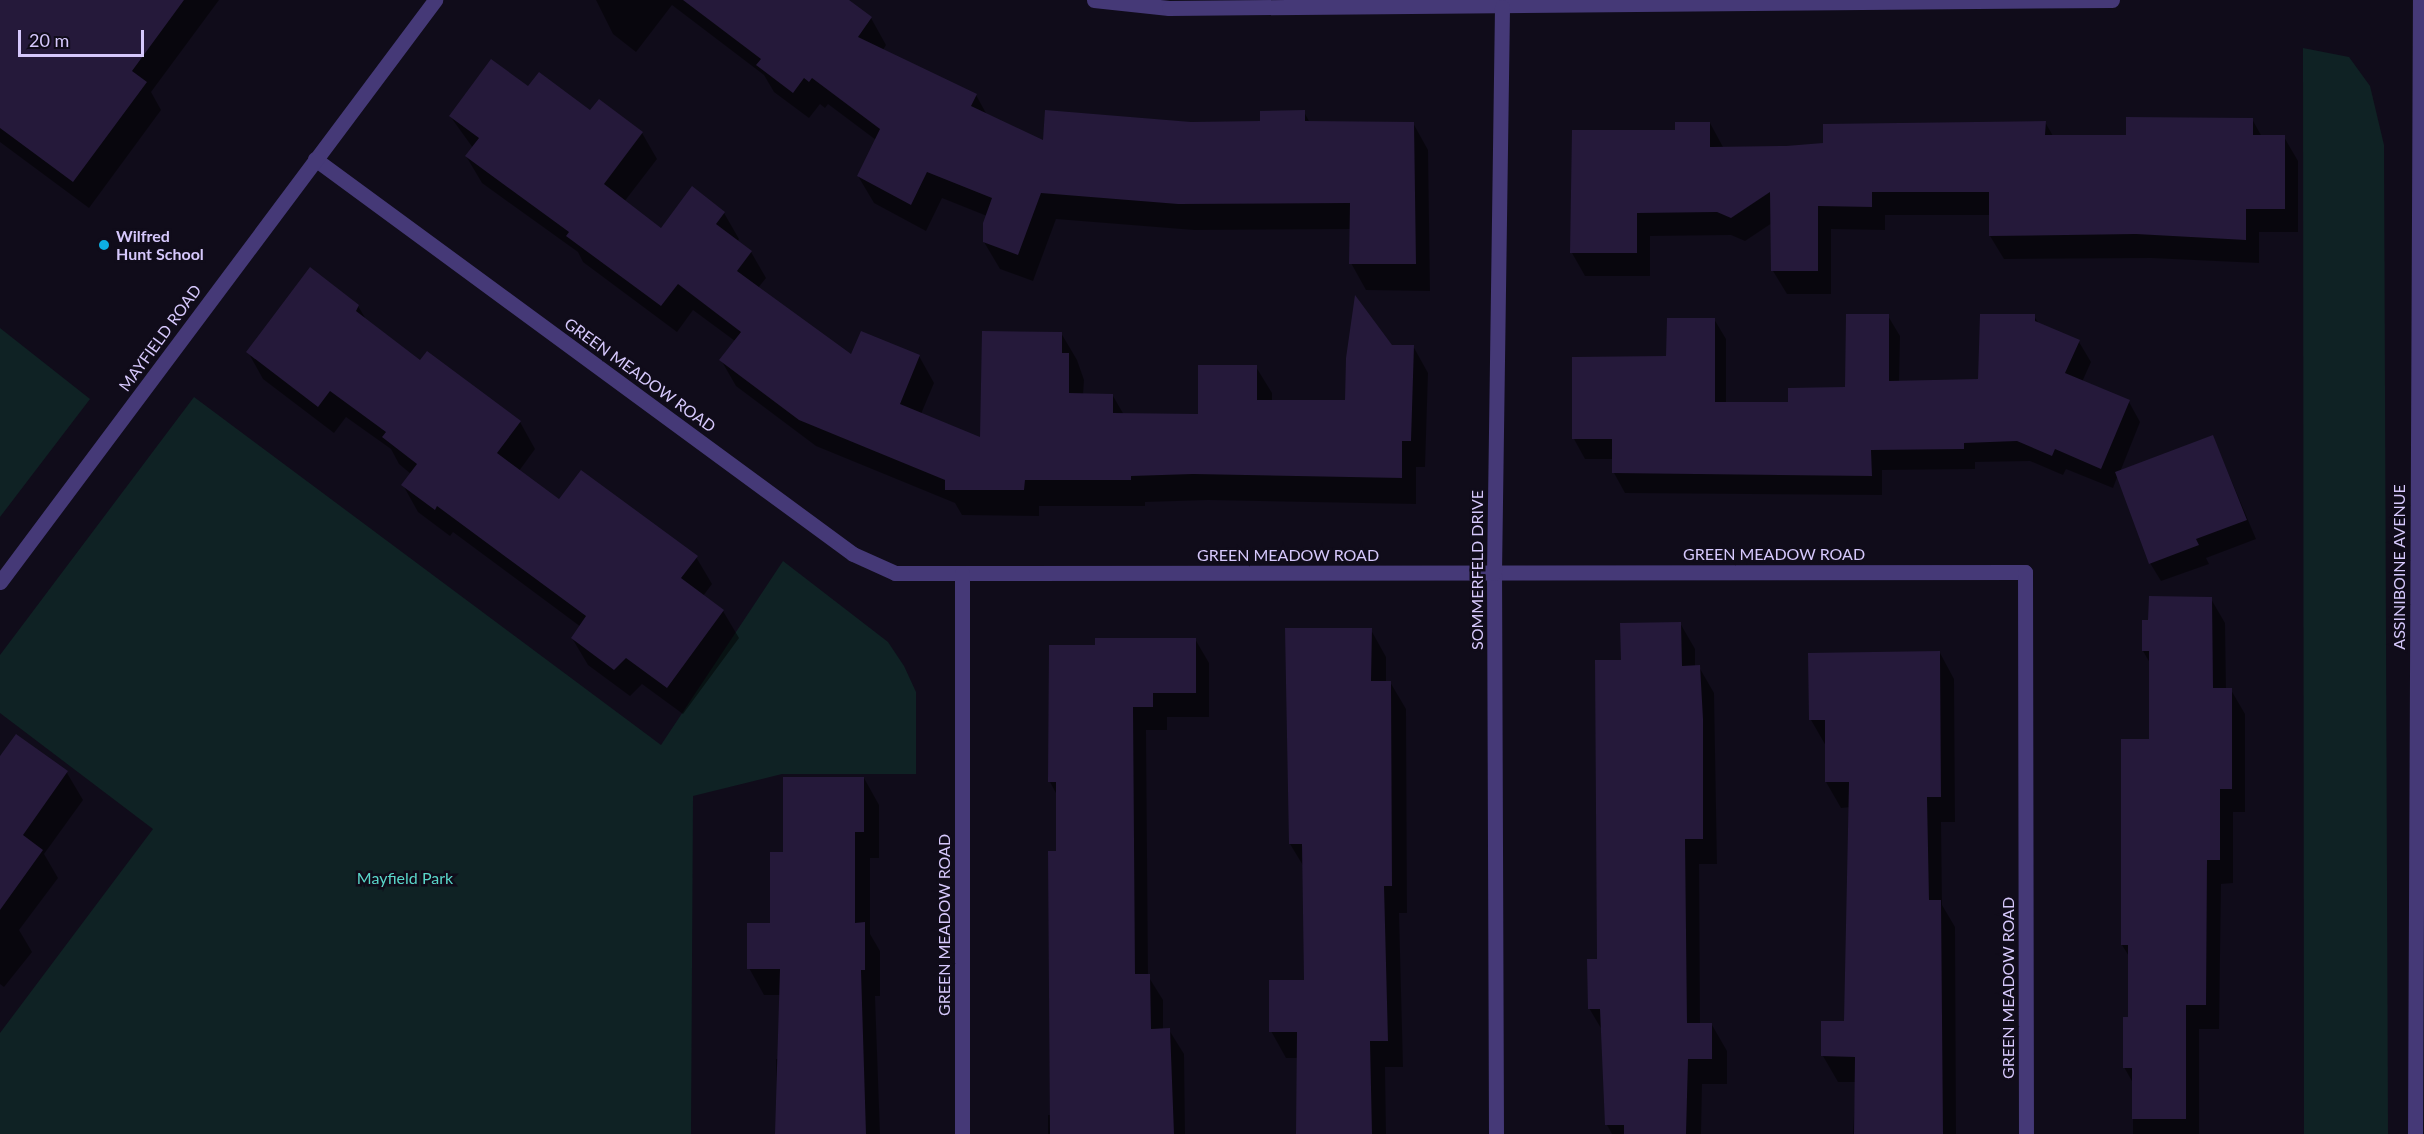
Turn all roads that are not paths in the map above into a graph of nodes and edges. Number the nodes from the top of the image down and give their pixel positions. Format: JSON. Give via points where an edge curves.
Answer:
{"nodes":[{"id":1,"x":435,"y":0,"type":"edge"},
{"id":2,"x":1094,"y":0,"type":"edge"},
{"id":3,"x":2112,"y":0,"type":"edge"},
{"id":4,"x":2420,"y":0,"type":"edge"},
{"id":5,"x":2037,"y":1,"type":"edge"},
{"id":6,"x":1502,"y":7,"type":"junction"},
{"id":7,"x":315,"y":159,"type":"junction"},
{"id":8,"x":962,"y":573,"type":"junction"},
{"id":9,"x":1494,"y":573,"type":"junction"},
{"id":10,"x":0,"y":582,"type":"edge"},
{"id":11,"x":962,"y":1134,"type":"edge"},
{"id":12,"x":1496,"y":1134,"type":"edge"},
{"id":13,"x":2026,"y":1134,"type":"edge"},
{"id":14,"x":2415,"y":1134,"type":"edge"}],
"edges":[{"from":1,"to":7,"type":"street","name":"MAYFIELD ROAD"},
{"from":2,"to":6,"type":"street","via":[[1169,8]]},
{"from":3,"to":5,"type":"street"},
{"from":4,"to":14,"type":"street","name":"ASSINIBOINE AVENUE"},
{"from":5,"to":6,"type":"street"},
{"from":6,"to":9,"type":"street","name":"SOMMERFELD DRIVE"},
{"from":7,"to":8,"type":"street","name":"GREEN MEADOW ROAD","via":[[853,554],[895,573]]},
{"from":7,"to":10,"type":"street","name":"MAYFIELD ROAD"},
{"from":8,"to":9,"type":"street","name":"GREEN MEADOW ROAD"},
{"from":8,"to":11,"type":"street","name":"GREEN MEADOW ROAD"},
{"from":9,"to":12,"type":"street","name":"SOMMERFELD DRIVE"},
{"from":9,"to":13,"type":"street","name":"GREEN MEADOW ROAD","via":[[2025,572]]}]}
